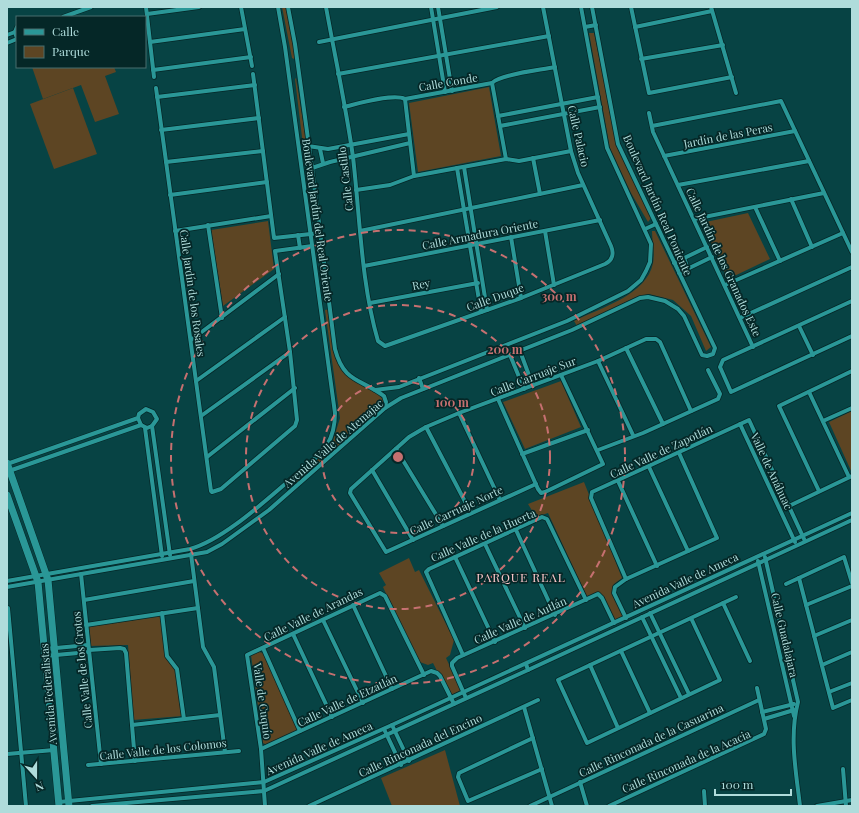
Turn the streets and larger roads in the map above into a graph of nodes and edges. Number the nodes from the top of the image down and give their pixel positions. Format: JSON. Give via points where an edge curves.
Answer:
{"nodes":[{"id":1,"x":91,"y":7,"type":"edge"},
{"id":2,"x":146,"y":7,"type":"edge"},
{"id":3,"x":199,"y":7,"type":"edge"},
{"id":4,"x":241,"y":7,"type":"edge"},
{"id":5,"x":278,"y":7,"type":"edge"},
{"id":6,"x":288,"y":7,"type":"edge"},
{"id":7,"x":326,"y":7,"type":"edge"},
{"id":8,"x":431,"y":7,"type":"edge"},
{"id":9,"x":438,"y":7,"type":"edge"},
{"id":10,"x":497,"y":7,"type":"edge"},
{"id":11,"x":543,"y":7,"type":"edge"},
{"id":12,"x":581,"y":7,"type":"edge"},
{"id":13,"x":592,"y":7,"type":"edge"},
{"id":14,"x":631,"y":7,"type":"edge"},
{"id":15,"x":711,"y":9,"type":"edge"},
{"id":16,"x":147,"y":14,"type":"junction"},
{"id":17,"x":66,"y":16,"type":"edge"},
{"id":18,"x":440,"y":18,"type":"junction"},
{"id":19,"x":433,"y":19,"type":"junction"},
{"id":20,"x":596,"y":25,"type":"junction"},
{"id":21,"x":585,"y":27,"type":"junction"},
{"id":22,"x":635,"y":27,"type":"junction"},
{"id":23,"x":245,"y":29,"type":"junction"},
{"id":24,"x":15,"y":32,"type":"joint"},
{"id":25,"x":7,"y":35,"type":"edge"},
{"id":26,"x":16,"y":36,"type":"edge"},
{"id":27,"x":549,"y":36,"type":"junction"},
{"id":28,"x":332,"y":39,"type":"junction"},
{"id":29,"x":150,"y":42,"type":"junction"},
{"id":30,"x":319,"y":42,"type":"dead end"},
{"id":31,"x":722,"y":45,"type":"junction"},
{"id":32,"x":446,"y":55,"type":"junction"},
{"id":33,"x":439,"y":56,"type":"junction"},
{"id":34,"x":251,"y":57,"type":"junction"},
{"id":35,"x":641,"y":59,"type":"junction"},
{"id":36,"x":252,"y":66,"type":"dead end"},
{"id":37,"x":298,"y":67,"type":"junction"},
{"id":38,"x":555,"y":67,"type":"junction"},
{"id":39,"x":288,"y":68,"type":"junction"},
{"id":40,"x":153,"y":70,"type":"junction"},
{"id":41,"x":253,"y":74,"type":"dead end"},
{"id":42,"x":338,"y":74,"type":"junction"},
{"id":43,"x":154,"y":77,"type":"dead end"},
{"id":44,"x":732,"y":77,"type":"junction"},
{"id":45,"x":492,"y":83,"type":"junction"},
{"id":46,"x":255,"y":85,"type":"junction"},
{"id":47,"x":156,"y":88,"type":"dead end"},
{"id":48,"x":452,"y":91,"type":"junction"},
{"id":49,"x":445,"y":92,"type":"junction"},
{"id":50,"x":736,"y":93,"type":"dead end"},
{"id":51,"x":157,"y":97,"type":"junction"},
{"id":52,"x":598,"y":97,"type":"junction"},
{"id":53,"x":405,"y":99,"type":"junction"},
{"id":54,"x":585,"y":100,"type":"junction"},
{"id":55,"x":562,"y":104,"type":"junction"},
{"id":56,"x":344,"y":107,"type":"junction"},
{"id":57,"x":600,"y":108,"type":"junction"},
{"id":58,"x":587,"y":110,"type":"junction"},
{"id":59,"x":649,"y":113,"type":"dead end"},
{"id":60,"x":564,"y":114,"type":"junction"},
{"id":61,"x":498,"y":116,"type":"junction"},
{"id":62,"x":259,"y":118,"type":"junction"},
{"id":63,"x":500,"y":126,"type":"junction"},
{"id":64,"x":652,"y":126,"type":"junction"},
{"id":65,"x":162,"y":130,"type":"junction"},
{"id":66,"x":796,"y":131,"type":"junction"},
{"id":67,"x":409,"y":134,"type":"junction"},
{"id":68,"x":410,"y":143,"type":"junction"},
{"id":69,"x":351,"y":145,"type":"junction"},
{"id":70,"x":308,"y":146,"type":"junction"},
{"id":71,"x":320,"y":149,"type":"junction"},
{"id":72,"x":263,"y":151,"type":"junction"},
{"id":73,"x":571,"y":151,"type":"junction"},
{"id":74,"x":664,"y":156,"type":"junction"},
{"id":75,"x":352,"y":157,"type":"junction"},
{"id":76,"x":533,"y":158,"type":"junction"},
{"id":77,"x":506,"y":160,"type":"junction"},
{"id":78,"x":809,"y":161,"type":"junction"},
{"id":79,"x":166,"y":162,"type":"junction"},
{"id":80,"x":323,"y":163,"type":"junction"},
{"id":81,"x":464,"y":167,"type":"junction"},
{"id":82,"x":312,"y":168,"type":"junction"},
{"id":83,"x":457,"y":168,"type":"junction"},
{"id":84,"x":414,"y":176,"type":"junction"},
{"id":85,"x":267,"y":182,"type":"junction"},
{"id":86,"x":583,"y":185,"type":"junction"},
{"id":87,"x":678,"y":185,"type":"junction"},
{"id":88,"x":356,"y":190,"type":"junction"},
{"id":89,"x":824,"y":193,"type":"junction"},
{"id":90,"x":540,"y":194,"type":"junction"},
{"id":91,"x":170,"y":195,"type":"junction"},
{"id":92,"x":791,"y":199,"type":"junction"},
{"id":93,"x":755,"y":207,"type":"junction"},
{"id":94,"x":471,"y":208,"type":"junction"},
{"id":95,"x":464,"y":210,"type":"junction"},
{"id":96,"x":271,"y":216,"type":"junction"},
{"id":97,"x":694,"y":219,"type":"junction"},
{"id":98,"x":600,"y":220,"type":"junction"},
{"id":99,"x":656,"y":224,"type":"junction"},
{"id":100,"x":208,"y":225,"type":"junction"},
{"id":101,"x":645,"y":229,"type":"junction"},
{"id":102,"x":175,"y":231,"type":"junction"},
{"id":103,"x":360,"y":231,"type":"junction"},
{"id":104,"x":545,"y":231,"type":"junction"},
{"id":105,"x":320,"y":233,"type":"junction"},
{"id":106,"x":843,"y":233,"type":"junction"},
{"id":107,"x":310,"y":234,"type":"junction"},
{"id":108,"x":298,"y":235,"type":"junction"},
{"id":109,"x":511,"y":237,"type":"junction"},
{"id":110,"x":477,"y":244,"type":"junction"},
{"id":111,"x":470,"y":245,"type":"junction"},
{"id":112,"x":312,"y":246,"type":"junction"},
{"id":113,"x":812,"y":247,"type":"junction"},
{"id":114,"x":300,"y":248,"type":"junction"},
{"id":115,"x":707,"y":248,"type":"junction"},
{"id":116,"x":852,"y":252,"type":"edge"},
{"id":117,"x":712,"y":257,"type":"junction"},
{"id":118,"x":684,"y":258,"type":"junction"},
{"id":119,"x":780,"y":261,"type":"junction"},
{"id":120,"x":609,"y":262,"type":"joint"},
{"id":121,"x":674,"y":263,"type":"junction"},
{"id":122,"x":364,"y":266,"type":"junction"},
{"id":123,"x":852,"y":267,"type":"edge"},
{"id":124,"x":688,"y":269,"type":"junction"},
{"id":125,"x":646,"y":271,"type":"joint"},
{"id":126,"x":679,"y":273,"type":"junction"},
{"id":127,"x":279,"y":274,"type":"junction"},
{"id":128,"x":476,"y":283,"type":"junction"},
{"id":129,"x":483,"y":283,"type":"junction"},
{"id":130,"x":554,"y":284,"type":"junction"},
{"id":131,"x":725,"y":285,"type":"junction"},
{"id":132,"x":521,"y":298,"type":"junction"},
{"id":133,"x":852,"y":301,"type":"edge"},
{"id":134,"x":370,"y":303,"type":"junction"},
{"id":135,"x":320,"y":308,"type":"junction"},
{"id":136,"x":329,"y":308,"type":"junction"},
{"id":137,"x":487,"y":310,"type":"junction"},
{"id":138,"x":481,"y":312,"type":"junction"},
{"id":139,"x":285,"y":317,"type":"junction"},
{"id":140,"x":222,"y":318,"type":"junction"},
{"id":141,"x":740,"y":318,"type":"junction"},
{"id":142,"x":567,"y":322,"type":"junction"},
{"id":143,"x":799,"y":326,"type":"junction"},
{"id":144,"x":572,"y":330,"type":"junction"},
{"id":145,"x":852,"y":336,"type":"edge"},
{"id":146,"x":190,"y":340,"type":"junction"},
{"id":147,"x":385,"y":346,"type":"joint"},
{"id":148,"x":753,"y":347,"type":"junction"},
{"id":149,"x":626,"y":348,"type":"junction"},
{"id":150,"x":520,"y":351,"type":"junction"},
{"id":151,"x":290,"y":352,"type":"junction"},
{"id":152,"x":510,"y":355,"type":"junction"},
{"id":153,"x":710,"y":355,"type":"joint"},
{"id":154,"x":813,"y":355,"type":"junction"},
{"id":155,"x":598,"y":361,"type":"junction"},
{"id":156,"x":525,"y":365,"type":"junction"},
{"id":157,"x":516,"y":369,"type":"junction"},
{"id":158,"x":708,"y":370,"type":"dead end"},
{"id":159,"x":852,"y":371,"type":"edge"},
{"id":160,"x":561,"y":375,"type":"junction"},
{"id":161,"x":419,"y":378,"type":"junction"},
{"id":162,"x":196,"y":382,"type":"junction"},
{"id":163,"x":533,"y":386,"type":"junction"},
{"id":164,"x":295,"y":388,"type":"junction"},
{"id":165,"x":423,"y":389,"type":"junction"},
{"id":166,"x":524,"y":389,"type":"junction"},
{"id":167,"x":375,"y":390,"type":"junction"},
{"id":168,"x":809,"y":392,"type":"junction"},
{"id":169,"x":498,"y":398,"type":"junction"},
{"id":170,"x":384,"y":408,"type":"junction"},
{"id":171,"x":852,"y":408,"type":"edge"},
{"id":172,"x":691,"y":411,"type":"junction"},
{"id":173,"x":459,"y":413,"type":"junction"},
{"id":174,"x":201,"y":416,"type":"junction"},
{"id":175,"x":138,"y":418,"type":"junction"},
{"id":176,"x":823,"y":421,"type":"junction"},
{"id":177,"x":663,"y":424,"type":"junction"},
{"id":178,"x":740,"y":424,"type":"junction"},
{"id":179,"x":152,"y":426,"type":"junction"},
{"id":180,"x":143,"y":427,"type":"junction"},
{"id":181,"x":426,"y":427,"type":"junction"},
{"id":182,"x":588,"y":430,"type":"junction"},
{"id":183,"x":633,"y":435,"type":"junction"},
{"id":184,"x":332,"y":436,"type":"joint"},
{"id":185,"x":396,"y":449,"type":"junction"},
{"id":186,"x":598,"y":450,"type":"junction"},
{"id":187,"x":679,"y":453,"type":"junction"},
{"id":188,"x":522,"y":454,"type":"junction"},
{"id":189,"x":207,"y":456,"type":"junction"},
{"id":190,"x":8,"y":467,"type":"edge"},
{"id":191,"x":649,"y":467,"type":"junction"},
{"id":192,"x":372,"y":470,"type":"junction"},
{"id":193,"x":851,"y":477,"type":"edge"},
{"id":194,"x":618,"y":481,"type":"junction"},
{"id":195,"x":286,"y":483,"type":"junction"},
{"id":196,"x":536,"y":484,"type":"junction"},
{"id":197,"x":292,"y":491,"type":"junction"},
{"id":198,"x":819,"y":491,"type":"junction"},
{"id":199,"x":7,"y":495,"type":"edge"},
{"id":200,"x":500,"y":500,"type":"junction"},
{"id":201,"x":789,"y":506,"type":"junction"},
{"id":202,"x":471,"y":513,"type":"junction"},
{"id":203,"x":852,"y":513,"type":"edge"},
{"id":204,"x":852,"y":520,"type":"edge"},
{"id":205,"x":443,"y":526,"type":"junction"},
{"id":206,"x":516,"y":530,"type":"junction"},
{"id":207,"x":220,"y":534,"type":"junction"},
{"id":208,"x":803,"y":535,"type":"junction"},
{"id":209,"x":413,"y":540,"type":"junction"},
{"id":210,"x":794,"y":540,"type":"junction"},
{"id":211,"x":225,"y":541,"type":"junction"},
{"id":212,"x":805,"y":541,"type":"junction"},
{"id":213,"x":485,"y":544,"type":"junction"},
{"id":214,"x":796,"y":545,"type":"junction"},
{"id":215,"x":190,"y":549,"type":"junction"},
{"id":216,"x":383,"y":550,"type":"joint"},
{"id":217,"x":688,"y":551,"type":"junction"},
{"id":218,"x":170,"y":553,"type":"junction"},
{"id":219,"x":764,"y":553,"type":"junction"},
{"id":220,"x":162,"y":554,"type":"junction"},
{"id":221,"x":191,"y":556,"type":"junction"},
{"id":222,"x":757,"y":556,"type":"junction"},
{"id":223,"x":455,"y":557,"type":"junction"},
{"id":224,"x":170,"y":559,"type":"junction"},
{"id":225,"x":766,"y":559,"type":"junction"},
{"id":226,"x":163,"y":560,"type":"junction"},
{"id":227,"x":759,"y":562,"type":"junction"},
{"id":228,"x":657,"y":566,"type":"junction"},
{"id":229,"x":81,"y":574,"type":"junction"},
{"id":230,"x":48,"y":577,"type":"junction"},
{"id":231,"x":799,"y":578,"type":"junction"},
{"id":232,"x":38,"y":579,"type":"junction"},
{"id":233,"x":626,"y":579,"type":"junction"},
{"id":234,"x":7,"y":581,"type":"edge"},
{"id":235,"x":194,"y":581,"type":"junction"},
{"id":236,"x":852,"y":582,"type":"edge"},
{"id":237,"x":786,"y":584,"type":"dead end"},
{"id":238,"x":852,"y":586,"type":"edge"},
{"id":239,"x":7,"y":588,"type":"edge"},
{"id":240,"x":736,"y":597,"type":"dead end"},
{"id":241,"x":84,"y":600,"type":"junction"},
{"id":242,"x":586,"y":600,"type":"junction"},
{"id":243,"x":723,"y":603,"type":"junction"},
{"id":244,"x":806,"y":605,"type":"junction"},
{"id":245,"x":353,"y":606,"type":"junction"},
{"id":246,"x":8,"y":608,"type":"edge"},
{"id":247,"x":198,"y":608,"type":"junction"},
{"id":248,"x":777,"y":608,"type":"junction"},
{"id":249,"x":770,"y":609,"type":"junction"},
{"id":250,"x":162,"y":613,"type":"junction"},
{"id":251,"x":650,"y":613,"type":"junction"},
{"id":252,"x":555,"y":614,"type":"junction"},
{"id":253,"x":642,"y":617,"type":"junction"},
{"id":254,"x":626,"y":618,"type":"junction"},
{"id":255,"x":691,"y":618,"type":"junction"},
{"id":256,"x":323,"y":620,"type":"junction"},
{"id":257,"x":852,"y":620,"type":"edge"},
{"id":258,"x":614,"y":623,"type":"junction"},
{"id":259,"x":8,"y":624,"type":"edge"},
{"id":260,"x":86,"y":625,"type":"junction"},
{"id":261,"x":525,"y":628,"type":"junction"},
{"id":262,"x":659,"y":633,"type":"junction"},
{"id":263,"x":293,"y":634,"type":"junction"},
{"id":264,"x":652,"y":636,"type":"junction"},
{"id":265,"x":814,"y":636,"type":"junction"},
{"id":266,"x":495,"y":642,"type":"junction"},
{"id":267,"x":263,"y":648,"type":"junction"},
{"id":268,"x":89,"y":649,"type":"junction"},
{"id":269,"x":621,"y":651,"type":"junction"},
{"id":270,"x":45,"y":652,"type":"junction"},
{"id":271,"x":55,"y":652,"type":"junction"},
{"id":272,"x":852,"y":652,"type":"edge"},
{"id":273,"x":247,"y":655,"type":"joint"},
{"id":274,"x":463,"y":655,"type":"junction"},
{"id":275,"x":13,"y":660,"type":"junction"},
{"id":276,"x":7,"y":661,"type":"edge"},
{"id":277,"x":750,"y":661,"type":"dead end"},
{"id":278,"x":526,"y":664,"type":"junction"},
{"id":279,"x":590,"y":665,"type":"junction"},
{"id":280,"x":822,"y":665,"type":"junction"},
{"id":281,"x":528,"y":670,"type":"junction"},
{"id":282,"x":424,"y":674,"type":"junction"},
{"id":283,"x":852,"y":683,"type":"edge"},
{"id":284,"x":757,"y":688,"type":"dead end"},
{"id":285,"x":392,"y":689,"type":"junction"},
{"id":286,"x":464,"y":692,"type":"junction"},
{"id":287,"x":828,"y":692,"type":"junction"},
{"id":288,"x":689,"y":694,"type":"junction"},
{"id":289,"x":451,"y":698,"type":"junction"},
{"id":290,"x":466,"y":698,"type":"junction"},
{"id":291,"x":681,"y":698,"type":"junction"},
{"id":292,"x":538,"y":700,"type":"dead end"},
{"id":293,"x":759,"y":700,"type":"junction"},
{"id":294,"x":852,"y":700,"type":"edge"},
{"id":295,"x":363,"y":702,"type":"junction"},
{"id":296,"x":798,"y":702,"type":"junction"},
{"id":297,"x":454,"y":704,"type":"junction"},
{"id":298,"x":792,"y":704,"type":"junction"},
{"id":299,"x":524,"y":706,"type":"junction"},
{"id":300,"x":795,"y":710,"type":"junction"},
{"id":301,"x":762,"y":712,"type":"junction"},
{"id":302,"x":650,"y":713,"type":"junction"},
{"id":303,"x":220,"y":715,"type":"junction"},
{"id":304,"x":332,"y":717,"type":"junction"},
{"id":305,"x":764,"y":718,"type":"junction"},
{"id":306,"x":184,"y":719,"type":"junction"},
{"id":307,"x":132,"y":725,"type":"junction"},
{"id":308,"x":392,"y":725,"type":"junction"},
{"id":309,"x":618,"y":728,"type":"junction"},
{"id":310,"x":384,"y":729,"type":"junction"},
{"id":311,"x":300,"y":731,"type":"junction"},
{"id":312,"x":395,"y":731,"type":"junction"},
{"id":313,"x":388,"y":735,"type":"junction"},
{"id":314,"x":533,"y":738,"type":"junction"},
{"id":315,"x":261,"y":749,"type":"junction"},
{"id":316,"x":54,"y":750,"type":"junction"},
{"id":317,"x":239,"y":751,"type":"dead end"},
{"id":318,"x":224,"y":752,"type":"junction"},
{"id":319,"x":21,"y":753,"type":"junction"},
{"id":320,"x":7,"y":754,"type":"edge"},
{"id":321,"x":135,"y":761,"type":"junction"},
{"id":322,"x":409,"y":761,"type":"junction"},
{"id":323,"x":101,"y":764,"type":"junction"},
{"id":324,"x":401,"y":764,"type":"junction"},
{"id":325,"x":88,"y":766,"type":"dead end"},
{"id":326,"x":542,"y":769,"type":"junction"},
{"id":327,"x":844,"y":769,"type":"dead end"},
{"id":328,"x":264,"y":782,"type":"junction"},
{"id":329,"x":580,"y":782,"type":"junction"},
{"id":330,"x":264,"y":791,"type":"junction"},
{"id":331,"x":704,"y":791,"type":"dead end"},
{"id":332,"x":550,"y":797,"type":"junction"},
{"id":333,"x":852,"y":800,"type":"edge"},
{"id":334,"x":846,"y":801,"type":"junction"},
{"id":335,"x":69,"y":803,"type":"edge"},
{"id":336,"x":59,"y":804,"type":"edge"},
{"id":337,"x":705,"y":805,"type":"edge"},
{"id":338,"x":26,"y":806,"type":"edge"},
{"id":339,"x":92,"y":806,"type":"edge"},
{"id":340,"x":265,"y":806,"type":"edge"},
{"id":341,"x":309,"y":806,"type":"edge"},
{"id":342,"x":530,"y":806,"type":"edge"},
{"id":343,"x":552,"y":806,"type":"edge"},
{"id":344,"x":587,"y":806,"type":"edge"},
{"id":345,"x":609,"y":806,"type":"edge"},
{"id":346,"x":699,"y":806,"type":"edge"},
{"id":347,"x":800,"y":806,"type":"edge"},
{"id":348,"x":817,"y":806,"type":"edge"},
{"id":349,"x":846,"y":806,"type":"edge"}],
"edges":[{"from":1,"to":17,"type":"street"},
{"from":2,"to":16,"type":"street"},
{"from":3,"to":16,"type":"street"},
{"from":4,"to":23,"type":"street"},
{"from":5,"to":39,"type":"street","name":"Boulevard Jardín del Real Oriente"},
{"from":6,"to":37,"type":"street","name":"Boulevard Jardín del Real Oriente"},
{"from":7,"to":28,"type":"street","name":"Calle Castillo"},
{"from":8,"to":19,"type":"street"},
{"from":9,"to":18,"type":"street"},
{"from":10,"to":18,"type":"street"},
{"from":11,"to":27,"type":"street","name":"Calle Palacio"},
{"from":12,"to":21,"type":"street","name":"Boulevard Jardín Real Poniente"},
{"from":13,"to":20,"type":"street","name":"Boulevard Jardín Real Poniente"},
{"from":14,"to":22,"type":"street"},
{"from":15,"to":22,"type":"street"},
{"from":15,"to":31,"type":"street"},
{"from":16,"to":29,"type":"street"},
{"from":18,"to":19,"type":"street"},
{"from":18,"to":32,"type":"street"},
{"from":19,"to":28,"type":"street"},
{"from":19,"to":33,"type":"street"},
{"from":20,"to":21,"type":"street"},
{"from":20,"to":99,"type":"street","name":"Boulevard Jardín Real Poniente","via":[[618,144]]},
{"from":21,"to":52,"type":"street","name":"Boulevard Jardín Real Poniente"},
{"from":22,"to":35,"type":"street"},
{"from":23,"to":29,"type":"street"},
{"from":23,"to":34,"type":"street"},
{"from":24,"to":25,"type":"street"},
{"from":24,"to":26,"type":"street"},
{"from":27,"to":32,"type":"street"},
{"from":27,"to":38,"type":"street","name":"Calle Palacio"},
{"from":28,"to":30,"type":"street"},
{"from":28,"to":42,"type":"street","name":"Calle Castillo"},
{"from":29,"to":40,"type":"street"},
{"from":31,"to":35,"type":"street"},
{"from":31,"to":44,"type":"street"},
{"from":32,"to":33,"type":"street"},
{"from":32,"to":48,"type":"street"},
{"from":33,"to":42,"type":"street"},
{"from":33,"to":49,"type":"street"},
{"from":34,"to":36,"type":"street"},
{"from":34,"to":40,"type":"street"},
{"from":35,"to":44,"type":"street","via":[[649,93]]},
{"from":37,"to":39,"type":"street"},
{"from":37,"to":70,"type":"street","name":"Boulevard Jardín del Real Oriente"},
{"from":38,"to":45,"type":"street","name":"Calle Conde","via":[[494,80]]},
{"from":38,"to":55,"type":"street","name":"Calle Palacio"},
{"from":39,"to":107,"type":"street","name":"Boulevard Jardín del Real Oriente"},
{"from":40,"to":43,"type":"street"},
{"from":41,"to":46,"type":"street"},
{"from":42,"to":56,"type":"street","name":"Calle Castillo"},
{"from":44,"to":50,"type":"street"},
{"from":45,"to":48,"type":"street","name":"Calle Conde"},
{"from":45,"to":61,"type":"street"},
{"from":46,"to":51,"type":"street"},
{"from":46,"to":62,"type":"street"},
{"from":47,"to":51,"type":"street","name":"Calle Jardín de los Rosales"},
{"from":48,"to":49,"type":"street","name":"Calle Conde"},
{"from":49,"to":53,"type":"street","name":"Calle Conde"},
{"from":51,"to":65,"type":"street","name":"Calle Jardín de los Rosales"},
{"from":52,"to":54,"type":"street"},
{"from":52,"to":57,"type":"street","name":"Boulevard Jardín Real Poniente"},
{"from":53,"to":56,"type":"street","name":"Calle Conde","via":[[389,98]]},
{"from":53,"to":67,"type":"street"},
{"from":54,"to":55,"type":"street"},
{"from":54,"to":58,"type":"street"},
{"from":55,"to":60,"type":"street","name":"Calle Palacio"},
{"from":55,"to":61,"type":"street"},
{"from":56,"to":69,"type":"street","name":"Calle Castillo"},
{"from":57,"to":58,"type":"street"},
{"from":57,"to":101,"type":"street","name":"Boulevard Jardín Real Poniente","via":[[608,148]]},
{"from":58,"to":60,"type":"street"},
{"from":59,"to":64,"type":"street","name":"Calle Jardín de los Granados Este"},
{"from":60,"to":63,"type":"street"},
{"from":60,"to":73,"type":"street","name":"Calle Palacio"},
{"from":61,"to":63,"type":"street"},
{"from":62,"to":65,"type":"street"},
{"from":62,"to":72,"type":"street"},
{"from":63,"to":77,"type":"street"},
{"from":64,"to":66,"type":"street","via":[[781,101]]},
{"from":64,"to":74,"type":"street","name":"Calle Jardín de los Granados Este"},
{"from":65,"to":79,"type":"street","name":"Calle Jardín de los Rosales"},
{"from":66,"to":74,"type":"street","name":"Jardín de las Peras"},
{"from":66,"to":78,"type":"street"},
{"from":67,"to":68,"type":"street"},
{"from":67,"to":69,"type":"street"},
{"from":68,"to":75,"type":"street"},
{"from":68,"to":84,"type":"street"},
{"from":69,"to":71,"type":"street"},
{"from":69,"to":75,"type":"street","name":"Calle Castillo"},
{"from":70,"to":71,"type":"street"},
{"from":70,"to":82,"type":"street","name":"Boulevard Jardín del Real Oriente"},
{"from":71,"to":80,"type":"street"},
{"from":72,"to":79,"type":"street"},
{"from":72,"to":85,"type":"street"},
{"from":73,"to":76,"type":"street"},
{"from":73,"to":86,"type":"street","name":"Calle Palacio"},
{"from":74,"to":87,"type":"street","name":"Calle Jardín de los Granados Este"},
{"from":75,"to":80,"type":"street"},
{"from":75,"to":88,"type":"street","name":"Calle Castillo"},
{"from":76,"to":77,"type":"street"},
{"from":76,"to":90,"type":"street"},
{"from":77,"to":81,"type":"street"},
{"from":78,"to":87,"type":"street","name":"Calle Jardín de los Granados Este"},
{"from":78,"to":89,"type":"street"},
{"from":79,"to":91,"type":"street","name":"Calle Jardín de los Rosales"},
{"from":80,"to":82,"type":"street"},
{"from":81,"to":83,"type":"street"},
{"from":81,"to":94,"type":"street"},
{"from":82,"to":105,"type":"street","name":"Boulevard Jardín del Real Oriente"},
{"from":83,"to":84,"type":"street"},
{"from":83,"to":95,"type":"street"},
{"from":84,"to":88,"type":"street","via":[[390,185]]},
{"from":85,"to":91,"type":"street"},
{"from":85,"to":96,"type":"street"},
{"from":86,"to":90,"type":"street"},
{"from":86,"to":98,"type":"street","name":"Calle Palacio"},
{"from":87,"to":97,"type":"street","name":"Calle Jardín de los Granados Este"},
{"from":88,"to":103,"type":"street","name":"Calle Castillo"},
{"from":89,"to":92,"type":"street"},
{"from":89,"to":106,"type":"street"},
{"from":90,"to":94,"type":"street"},
{"from":91,"to":102,"type":"street","name":"Calle Jardín de los Rosales"},
{"from":92,"to":93,"type":"street"},
{"from":92,"to":113,"type":"street"},
{"from":93,"to":97,"type":"street"},
{"from":93,"to":119,"type":"street"},
{"from":94,"to":95,"type":"street"},
{"from":94,"to":110,"type":"street"},
{"from":95,"to":103,"type":"street"},
{"from":95,"to":111,"type":"street"},
{"from":96,"to":100,"type":"street"},
{"from":96,"to":108,"type":"street","via":[[274,238]]},
{"from":97,"to":115,"type":"street","name":"Calle Jardín de los Granados Este"},
{"from":98,"to":104,"type":"street","name":"Calle Armadura Oriente"},
{"from":98,"to":120,"type":"street","name":"Calle Palacio","via":[[613,250]]},
{"from":99,"to":101,"type":"street"},
{"from":99,"to":121,"type":"street","name":"Boulevard Jardín Real Poniente"},
{"from":100,"to":102,"type":"street"},
{"from":100,"to":140,"type":"street"},
{"from":101,"to":125,"type":"street","name":"Boulevard Jardín Real Poniente","via":[[651,252]]},
{"from":102,"to":146,"type":"street","name":"Calle Jardín de los Rosales"},
{"from":103,"to":122,"type":"street","name":"Calle Castillo"},
{"from":104,"to":109,"type":"street","name":"Calle Armadura Oriente"},
{"from":104,"to":130,"type":"street"},
{"from":105,"to":107,"type":"street"},
{"from":105,"to":136,"type":"street","name":"Boulevard Jardín del Real Oriente"},
{"from":106,"to":113,"type":"street"},
{"from":106,"to":116,"type":"street"},
{"from":107,"to":108,"type":"street"},
{"from":107,"to":112,"type":"street","name":"Boulevard Jardín del Real Oriente"},
{"from":108,"to":114,"type":"street"},
{"from":109,"to":110,"type":"street","name":"Calle Armadura Oriente"},
{"from":109,"to":132,"type":"street"},
{"from":110,"to":111,"type":"street","name":"Calle Armadura Oriente"},
{"from":110,"to":129,"type":"street"},
{"from":111,"to":122,"type":"street","name":"Calle Armadura Oriente"},
{"from":111,"to":128,"type":"street"},
{"from":112,"to":114,"type":"street"},
{"from":112,"to":135,"type":"street","name":"Boulevard Jardín del Real Oriente"},
{"from":113,"to":119,"type":"street"},
{"from":114,"to":127,"type":"street","via":[[275,251]]},
{"from":115,"to":117,"type":"street","name":"Calle Jardín de los Granados Este"},
{"from":115,"to":118,"type":"street"},
{"from":117,"to":124,"type":"street"},
{"from":117,"to":131,"type":"street","name":"Calle Jardín de los Granados Este"},
{"from":118,"to":121,"type":"street"},
{"from":118,"to":124,"type":"street"},
{"from":119,"to":131,"type":"street"},
{"from":120,"to":130,"type":"street","name":"Calle Duque"},
{"from":121,"to":126,"type":"street","name":"Boulevard Jardín Real Poniente"},
{"from":122,"to":134,"type":"street","name":"Calle Castillo"},
{"from":123,"to":141,"type":"street"},
{"from":124,"to":126,"type":"street"},
{"from":125,"to":142,"type":"street","name":"Avenida Valle de Atemajac","via":[[641,280],[628,291]]},
{"from":126,"to":153,"type":"street","name":"Boulevard Jardín Real Poniente","via":[[715,348]]},
{"from":127,"to":139,"type":"street"},
{"from":127,"to":140,"type":"street"},
{"from":128,"to":129,"type":"street","name":"Rey"},
{"from":128,"to":134,"type":"street","name":"Rey"},
{"from":128,"to":138,"type":"street"},
{"from":129,"to":137,"type":"street"},
{"from":130,"to":132,"type":"street","name":"Calle Duque"},
{"from":131,"to":141,"type":"street","name":"Calle Jardín de los Granados Este"},
{"from":132,"to":137,"type":"street","name":"Calle Duque"},
{"from":133,"to":143,"type":"street"},
{"from":134,"to":147,"type":"street","name":"Calle Castillo","via":[[378,341]]},
{"from":135,"to":136,"type":"street"},
{"from":135,"to":184,"type":"street","name":"Boulevard Jardín del Real Oriente","via":[[335,413]]},
{"from":136,"to":167,"type":"street","name":"Boulevard Jardín del Real Oriente","via":[[338,362],[356,381]]},
{"from":137,"to":138,"type":"street","name":"Calle Duque"},
{"from":138,"to":147,"type":"street","name":"Calle Duque"},
{"from":139,"to":151,"type":"street"},
{"from":139,"to":162,"type":"street"},
{"from":140,"to":146,"type":"street"},
{"from":141,"to":148,"type":"street","name":"Calle Jardín de los Granados Este"},
{"from":142,"to":144,"type":"street"},
{"from":142,"to":161,"type":"street","name":"Avenida Valle de Atemajac"},
{"from":143,"to":148,"type":"street"},
{"from":143,"to":154,"type":"street"},
{"from":144,"to":150,"type":"street","name":"Avenida Valle de Atemajac"},
{"from":144,"to":153,"type":"street","name":"Avenida Valle de Atemajac","via":[[640,298],[658,299],[678,309],[684,316],[702,355]]},
{"from":145,"to":154,"type":"street"},
{"from":146,"to":162,"type":"street","name":"Calle Jardín de los Rosales"},
{"from":148,"to":154,"type":"street","via":[[720,363],[731,392]]},
{"from":149,"to":155,"type":"street","name":"Calle Carruaje Sur"},
{"from":149,"to":172,"type":"street","name":"Calle Carruaje Sur","via":[[646,338],[660,342]]},
{"from":149,"to":177,"type":"street"},
{"from":150,"to":152,"type":"street","name":"Avenida Valle de Atemajac"},
{"from":150,"to":156,"type":"street"},
{"from":151,"to":164,"type":"street"},
{"from":151,"to":174,"type":"street"},
{"from":152,"to":157,"type":"street"},
{"from":152,"to":165,"type":"street","name":"Avenida Valle de Atemajac"},
{"from":155,"to":160,"type":"street","name":"Calle Carruaje Sur"},
{"from":155,"to":183,"type":"street"},
{"from":156,"to":157,"type":"street"},
{"from":156,"to":163,"type":"street"},
{"from":157,"to":166,"type":"street"},
{"from":158,"to":172,"type":"street","via":[[720,397]]},
{"from":159,"to":168,"type":"street"},
{"from":160,"to":163,"type":"street","name":"Calle Carruaje Sur"},
{"from":160,"to":182,"type":"street"},
{"from":161,"to":165,"type":"street"},
{"from":161,"to":167,"type":"street","name":"Avenida Valle de Atemajac","via":[[392,389]]},
{"from":162,"to":174,"type":"street","name":"Calle Jardín de los Rosales"},
{"from":163,"to":166,"type":"street","name":"Calle Carruaje Sur"},
{"from":164,"to":189,"type":"street"},
{"from":164,"to":189,"type":"street","name":"Calle Jardín de los Rosales","via":[[298,415],[294,426],[221,490],[211,491]]},
{"from":165,"to":170,"type":"street","name":"Avenida Valle de Atemajac"},
{"from":166,"to":169,"type":"street","name":"Calle Carruaje Sur"},
{"from":167,"to":170,"type":"street","via":[[384,396]]},
{"from":168,"to":176,"type":"street"},
{"from":168,"to":198,"type":"street","via":[[779,406]]},
{"from":169,"to":173,"type":"street","name":"Calle Carruaje Sur"},
{"from":169,"to":188,"type":"street"},
{"from":170,"to":197,"type":"street","name":"Avenida Valle de Atemajac"},
{"from":171,"to":176,"type":"street"},
{"from":172,"to":177,"type":"street"},
{"from":173,"to":181,"type":"street","name":"Calle Carruaje Sur"},
{"from":173,"to":200,"type":"street"},
{"from":174,"to":189,"type":"street","name":"Calle Jardín de los Rosales"},
{"from":175,"to":179,"type":"street","via":[[146,409],[154,412],[157,419]]},
{"from":175,"to":180,"type":"street"},
{"from":175,"to":190,"type":"street"},
{"from":176,"to":193,"type":"street"},
{"from":177,"to":183,"type":"street"},
{"from":178,"to":187,"type":"street","name":"Calle Valle de Zapotlán"},
{"from":178,"to":201,"type":"street","name":"Valle de Anáhuac","via":[[748,420]]},
{"from":178,"to":210,"type":"street","name":"Valle de Anáhuac"},
{"from":179,"to":180,"type":"street"},
{"from":179,"to":218,"type":"street"},
{"from":180,"to":190,"type":"street"},
{"from":180,"to":220,"type":"street"},
{"from":181,"to":185,"type":"street","name":"Calle Carruaje Sur"},
{"from":181,"to":202,"type":"street"},
{"from":182,"to":186,"type":"street"},
{"from":182,"to":188,"type":"street"},
{"from":183,"to":186,"type":"street"},
{"from":184,"to":195,"type":"street","name":"Avenida Valle de Atemajac","via":[[313,460]]},
{"from":185,"to":192,"type":"street","name":"Calle Carruaje Sur"},
{"from":185,"to":205,"type":"street"},
{"from":186,"to":196,"type":"street","via":[[603,464],[545,492],[541,493]]},
{"from":187,"to":191,"type":"street","name":"Calle Valle de Zapotlán"},
{"from":187,"to":217,"type":"street","via":[[717,538]]},
{"from":188,"to":196,"type":"street"},
{"from":190,"to":230,"type":"street","name":"Avenida Federalistas"},
{"from":191,"to":194,"type":"street","name":"Calle Valle de Zapotlán"},
{"from":191,"to":217,"type":"street"},
{"from":192,"to":209,"type":"street"},
{"from":192,"to":216,"type":"street","name":"Calle Carruaje Sur","via":[[351,489],[351,497]]},
{"from":193,"to":198,"type":"street"},
{"from":194,"to":228,"type":"street"},
{"from":194,"to":233,"type":"street","name":"Calle Valle de Zapotlán","via":[[590,495]]},
{"from":195,"to":197,"type":"street"},
{"from":195,"to":207,"type":"street","name":"Avenida Valle de Atemajac"},
{"from":196,"to":200,"type":"street","name":"Calle Carruaje Norte"},
{"from":197,"to":211,"type":"street","name":"Avenida Valle de Atemajac"},
{"from":198,"to":201,"type":"street"},
{"from":199,"to":232,"type":"street","name":"Avenida Federalistas"},
{"from":200,"to":202,"type":"street","name":"Calle Carruaje Norte"},
{"from":201,"to":208,"type":"street","name":"Valle de Anáhuac"},
{"from":202,"to":205,"type":"street","name":"Calle Carruaje Norte"},
{"from":203,"to":208,"type":"street","name":"Avenida Valle de Ameca"},
{"from":204,"to":212,"type":"street","name":"Avenida Valle de Ameca"},
{"from":205,"to":209,"type":"street","name":"Calle Carruaje Norte"},
{"from":206,"to":213,"type":"street","name":"Calle Valle de la Huerta"},
{"from":206,"to":242,"type":"street","name":"Calle Valle de la Huerta","via":[[545,517]]},
{"from":206,"to":252,"type":"street"},
{"from":207,"to":211,"type":"street"},
{"from":207,"to":215,"type":"street","name":"Avenida Valle de Atemajac","via":[[204,545]]},
{"from":208,"to":210,"type":"street","name":"Avenida Valle de Ameca"},
{"from":208,"to":212,"type":"street","name":"Valle de Anáhuac"},
{"from":209,"to":216,"type":"street","name":"Calle Carruaje Norte","via":[[388,551]]},
{"from":210,"to":214,"type":"street","name":"Valle de Anáhuac"},
{"from":210,"to":219,"type":"street","name":"Avenida Valle de Ameca"},
{"from":211,"to":221,"type":"street","name":"Avenida Valle de Atemajac","via":[[207,552]]},
{"from":212,"to":214,"type":"street","name":"Avenida Valle de Ameca"},
{"from":213,"to":223,"type":"street","name":"Calle Valle de la Huerta"},
{"from":213,"to":261,"type":"street"},
{"from":214,"to":225,"type":"street","name":"Avenida Valle de Ameca"},
{"from":215,"to":218,"type":"street","name":"Avenida Valle de Atemajac"},
{"from":215,"to":221,"type":"street"},
{"from":217,"to":228,"type":"street"},
{"from":218,"to":220,"type":"street","name":"Avenida Valle de Atemajac"},
{"from":218,"to":224,"type":"street"},
{"from":219,"to":222,"type":"street","name":"Avenida Valle de Ameca"},
{"from":219,"to":225,"type":"street","name":"Calle Guadalajara"},
{"from":220,"to":226,"type":"street"},
{"from":220,"to":230,"type":"street","name":"Avenida Valle de Atemajac"},
{"from":221,"to":224,"type":"street","name":"Avenida Valle de Atemajac"},
{"from":221,"to":235,"type":"street"},
{"from":222,"to":227,"type":"street","name":"Calle Guadalajara"},
{"from":222,"to":254,"type":"street","name":"Avenida Valle de Ameca"},
{"from":223,"to":266,"type":"street"},
{"from":223,"to":274,"type":"street","name":"Calle Valle de la Huerta","via":[[426,572]]},
{"from":224,"to":226,"type":"street","name":"Avenida Valle de Atemajac"},
{"from":225,"to":227,"type":"street","name":"Avenida Valle de Ameca"},
{"from":225,"to":248,"type":"street","name":"Calle Guadalajara"},
{"from":226,"to":229,"type":"street","name":"Avenida Valle de Atemajac"},
{"from":227,"to":249,"type":"street","name":"Calle Guadalajara"},
{"from":227,"to":251,"type":"street","name":"Avenida Valle de Ameca"},
{"from":228,"to":233,"type":"street"},
{"from":229,"to":230,"type":"street","name":"Avenida Valle de Atemajac"},
{"from":229,"to":241,"type":"street","name":"Calle Valle de los Crotos"},
{"from":230,"to":232,"type":"street","name":"Avenida Valle de Atemajac"},
{"from":230,"to":271,"type":"street","name":"Avenida Federalistas"},
{"from":231,"to":236,"type":"street","via":[[844,557]]},
{"from":231,"to":237,"type":"street"},
{"from":231,"to":244,"type":"street"},
{"from":232,"to":234,"type":"street","name":"Avenida Valle de Atemajac"},
{"from":232,"to":239,"type":"street","name":"Avenida Valle de Atemajac"},
{"from":232,"to":270,"type":"street","name":"Avenida Federalistas"},
{"from":233,"to":254,"type":"street","via":[[613,589]]},
{"from":235,"to":241,"type":"street"},
{"from":235,"to":247,"type":"street"},
{"from":238,"to":244,"type":"street"},
{"from":240,"to":243,"type":"street"},
{"from":241,"to":260,"type":"street","name":"Calle Valle de los Crotos"},
{"from":242,"to":252,"type":"street","name":"Calle Valle de Autlán"},
{"from":242,"to":258,"type":"street","name":"Calle Valle de Autlán","via":[[600,595]]},
{"from":243,"to":255,"type":"street"},
{"from":243,"to":277,"type":"street"},
{"from":244,"to":265,"type":"street"},
{"from":245,"to":256,"type":"street","name":"Calle Valle de Arandas"},
{"from":245,"to":282,"type":"street","name":"Calle Valle de Arandas","via":[[375,594],[383,593]]},
{"from":245,"to":285,"type":"street"},
{"from":246,"to":259,"type":"street"},
{"from":247,"to":250,"type":"street"},
{"from":247,"to":303,"type":"street","via":[[203,647],[214,667]]},
{"from":248,"to":249,"type":"street","via":[[774,612]]},
{"from":248,"to":296,"type":"street","name":"Calle Guadalajara"},
{"from":249,"to":298,"type":"street","name":"Calle Guadalajara"},
{"from":250,"to":260,"type":"street"},
{"from":250,"to":306,"type":"street","via":[[167,656],[177,669]]},
{"from":251,"to":253,"type":"street","name":"Avenida Valle de Ameca"},
{"from":251,"to":262,"type":"street"},
{"from":252,"to":261,"type":"street","name":"Calle Valle de Autlán"},
{"from":253,"to":264,"type":"street"},
{"from":253,"to":281,"type":"street","name":"Avenida Valle de Ameca"},
{"from":254,"to":258,"type":"street","name":"Avenida Valle de Ameca"},
{"from":255,"to":262,"type":"street"},
{"from":255,"to":288,"type":"street","via":[[720,680]]},
{"from":256,"to":263,"type":"street","name":"Calle Valle de Arandas"},
{"from":256,"to":295,"type":"street"},
{"from":257,"to":265,"type":"street"},
{"from":258,"to":278,"type":"street","name":"Avenida Valle de Ameca"},
{"from":259,"to":275,"type":"street"},
{"from":260,"to":268,"type":"street","name":"Calle Valle de los Crotos"},
{"from":261,"to":266,"type":"street","name":"Calle Valle de Autlán"},
{"from":262,"to":264,"type":"street"},
{"from":262,"to":288,"type":"street"},
{"from":263,"to":267,"type":"street","name":"Calle Valle de Arandas"},
{"from":263,"to":304,"type":"street"},
{"from":264,"to":269,"type":"street"},
{"from":264,"to":291,"type":"street"},
{"from":265,"to":280,"type":"street"},
{"from":266,"to":274,"type":"street","name":"Calle Valle de Autlán"},
{"from":267,"to":273,"type":"street","name":"Calle Valle de Arandas"},
{"from":267,"to":311,"type":"street"},
{"from":268,"to":271,"type":"street"},
{"from":268,"to":271,"type":"street"},
{"from":268,"to":307,"type":"street","via":[[120,648],[126,653]]},
{"from":268,"to":323,"type":"street","name":"Calle Valle de los Crotos"},
{"from":269,"to":279,"type":"street"},
{"from":269,"to":302,"type":"street"},
{"from":270,"to":271,"type":"street"},
{"from":270,"to":271,"type":"street"},
{"from":270,"to":316,"type":"street","name":"Avenida Federalistas"},
{"from":271,"to":335,"type":"street","name":"Avenida Federalistas"},
{"from":272,"to":280,"type":"street"},
{"from":273,"to":315,"type":"street","name":"Valle de Cuquío"},
{"from":274,"to":286,"type":"street","name":"Calle Valle de Autlán","via":[[454,661],[452,666]]},
{"from":275,"to":276,"type":"street"},
{"from":275,"to":319,"type":"street"},
{"from":278,"to":281,"type":"street"},
{"from":278,"to":286,"type":"street","name":"Avenida Valle de Ameca"},
{"from":279,"to":309,"type":"street"},
{"from":279,"to":309,"type":"street","via":[[558,680],[587,742]]},
{"from":280,"to":287,"type":"street"},
{"from":281,"to":290,"type":"street","name":"Avenida Valle de Ameca"},
{"from":282,"to":285,"type":"street","name":"Calle Valle de Etzatlán"},
{"from":282,"to":289,"type":"street","via":[[437,673]]},
{"from":283,"to":287,"type":"street"},
{"from":284,"to":293,"type":"street"},
{"from":285,"to":295,"type":"street","name":"Calle Valle de Etzatlán"},
{"from":286,"to":289,"type":"street","name":"Avenida Valle de Ameca"},
{"from":286,"to":290,"type":"street"},
{"from":287,"to":294,"type":"street","via":[[833,708]]},
{"from":288,"to":291,"type":"street"},
{"from":289,"to":297,"type":"street"},
{"from":289,"to":308,"type":"street","name":"Avenida Valle de Ameca"},
{"from":290,"to":297,"type":"street","name":"Avenida Valle de Ameca"},
{"from":291,"to":302,"type":"street"},
{"from":292,"to":299,"type":"street","name":"Calle Rinconada del Encino"},
{"from":293,"to":301,"type":"street"},
{"from":293,"to":329,"type":"street","name":"Calle Rinconada de la Casuarina"},
{"from":295,"to":304,"type":"street","name":"Calle Valle de Etzatlán"},
{"from":296,"to":298,"type":"street"},
{"from":296,"to":300,"type":"street","name":"Calle Guadalajara"},
{"from":297,"to":312,"type":"street","name":"Avenida Valle de Ameca"},
{"from":298,"to":300,"type":"street","name":"Calle Guadalajara"},
{"from":298,"to":301,"type":"street"},
{"from":299,"to":314,"type":"street"},
{"from":299,"to":322,"type":"street","name":"Calle Rinconada del Encino"},
{"from":300,"to":305,"type":"street"},
{"from":300,"to":347,"type":"street","name":"Calle Guadalajara","via":[[793,747]]},
{"from":301,"to":305,"type":"street"},
{"from":302,"to":309,"type":"street"},
{"from":303,"to":306,"type":"street"},
{"from":303,"to":318,"type":"street"},
{"from":304,"to":311,"type":"street","name":"Calle Valle de Etzatlán"},
{"from":305,"to":345,"type":"street","name":"Calle Rinconada de la Acacia","via":[[766,729],[760,738]]},
{"from":306,"to":307,"type":"street"},
{"from":307,"to":321,"type":"street"},
{"from":308,"to":310,"type":"street","name":"Avenida Valle de Ameca"},
{"from":308,"to":312,"type":"street"},
{"from":310,"to":313,"type":"street"},
{"from":310,"to":328,"type":"street","name":"Avenida Valle de Ameca"},
{"from":311,"to":315,"type":"street","name":"Calle Valle de Etzatlán"},
{"from":312,"to":313,"type":"street","name":"Avenida Valle de Ameca"},
{"from":312,"to":322,"type":"street"},
{"from":313,"to":324,"type":"street"},
{"from":313,"to":330,"type":"street","name":"Avenida Valle de Ameca"},
{"from":314,"to":326,"type":"street"},
{"from":314,"to":326,"type":"street","via":[[459,773],[458,777],[467,800],[470,801]]},
{"from":315,"to":328,"type":"street","name":"Valle de Cuquío"},
{"from":316,"to":319,"type":"street"},
{"from":316,"to":336,"type":"street","name":"Avenida Federalistas"},
{"from":317,"to":318,"type":"street","name":"Calle Valle de los Colomos"},
{"from":318,"to":321,"type":"street","name":"Calle Valle de los Colomos"},
{"from":319,"to":320,"type":"street"},
{"from":319,"to":338,"type":"street"},
{"from":321,"to":323,"type":"street","name":"Calle Valle de los Colomos"},
{"from":322,"to":324,"type":"street","name":"Calle Rinconada del Encino"},
{"from":323,"to":325,"type":"street","name":"Calle Valle de los Colomos"},
{"from":324,"to":341,"type":"street","name":"Calle Rinconada del Encino"},
{"from":326,"to":332,"type":"street"},
{"from":327,"to":334,"type":"street"},
{"from":328,"to":330,"type":"street","name":"Valle de Cuquío"},
{"from":328,"to":335,"type":"street","name":"Avenida Valle de Ameca"},
{"from":329,"to":332,"type":"street","name":"Calle Rinconada de la Casuarina"},
{"from":329,"to":344,"type":"street"},
{"from":330,"to":339,"type":"street","name":"Avenida Valle de Ameca"},
{"from":330,"to":340,"type":"street","name":"Valle de Cuquío"},
{"from":331,"to":337,"type":"street"},
{"from":332,"to":342,"type":"street","name":"Calle Rinconada de la Casuarina"},
{"from":332,"to":343,"type":"street"},
{"from":333,"to":334,"type":"street"},
{"from":334,"to":348,"type":"street"},
{"from":334,"to":349,"type":"street"},
{"from":335,"to":336,"type":"street","name":"Avenida Valle de Ameca"},
{"from":337,"to":346,"type":"street"}]}
